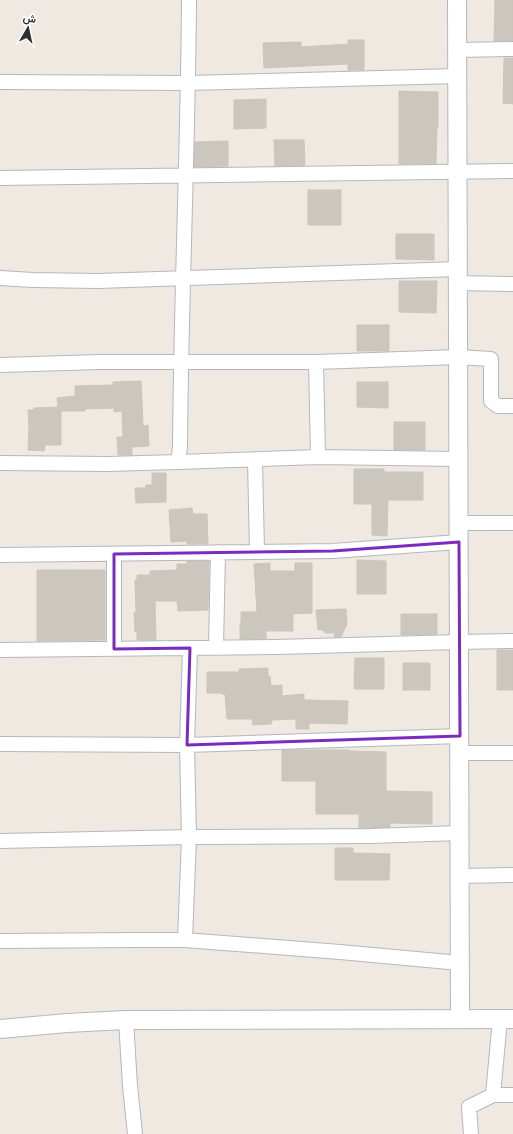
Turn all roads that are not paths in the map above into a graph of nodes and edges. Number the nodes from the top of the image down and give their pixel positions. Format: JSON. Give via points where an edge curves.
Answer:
{"nodes":[{"id":1,"x":189,"y":0,"type":"edge"},
{"id":2,"x":458,"y":0,"type":"edge"},
{"id":3,"x":513,"y":49,"type":"edge"},
{"id":4,"x":458,"y":50,"type":"junction"},
{"id":5,"x":458,"y":76,"type":"junction"},
{"id":6,"x":0,"y":82,"type":"edge"},
{"id":7,"x":188,"y":83,"type":"junction"},
{"id":8,"x":458,"y":171,"type":"junction"},
{"id":9,"x":513,"y":171,"type":"edge"},
{"id":10,"x":186,"y":175,"type":"junction"},
{"id":11,"x":0,"y":178,"type":"edge"},
{"id":12,"x":458,"y":276,"type":"junction"},
{"id":13,"x":182,"y":277,"type":"junction"},
{"id":14,"x":0,"y":278,"type":"edge"},
{"id":15,"x":513,"y":284,"type":"edge"},
{"id":16,"x":458,"y":358,"type":"junction"},
{"id":17,"x":180,"y":362,"type":"junction"},
{"id":18,"x":316,"y":362,"type":"junction"},
{"id":19,"x":0,"y":365,"type":"edge"},
{"id":20,"x":513,"y":406,"type":"edge"},
{"id":21,"x":318,"y":457,"type":"junction"},
{"id":22,"x":459,"y":459,"type":"junction"},
{"id":23,"x":255,"y":460,"type":"junction"},
{"id":24,"x":178,"y":462,"type":"junction"},
{"id":25,"x":0,"y":463,"type":"edge"},
{"id":26,"x":459,"y":523,"type":"junction"},
{"id":27,"x":513,"y":523,"type":"edge"},
{"id":28,"x":459,"y":542,"type":"junction"},
{"id":29,"x":257,"y":551,"type":"junction"},
{"id":30,"x":218,"y":552,"type":"junction"},
{"id":31,"x":114,"y":554,"type":"junction"},
{"id":32,"x":0,"y":555,"type":"edge"},
{"id":33,"x":513,"y":641,"type":"edge"},
{"id":34,"x":459,"y":642,"type":"junction"},
{"id":35,"x":190,"y":648,"type":"junction"},
{"id":36,"x":216,"y":648,"type":"junction"},
{"id":37,"x":114,"y":649,"type":"junction"},
{"id":38,"x":0,"y":650,"type":"edge"},
{"id":39,"x":0,"y":744,"type":"edge"},
{"id":40,"x":188,"y":745,"type":"junction"},
{"id":41,"x":460,"y":745,"type":"junction"},
{"id":42,"x":513,"y":753,"type":"edge"},
{"id":43,"x":460,"y":834,"type":"junction"},
{"id":44,"x":189,"y":837,"type":"junction"},
{"id":45,"x":0,"y":841,"type":"edge"},
{"id":46,"x":513,"y":875,"type":"edge"},
{"id":47,"x":460,"y":876,"type":"junction"},
{"id":48,"x":185,"y":940,"type":"junction"},
{"id":49,"x":0,"y":941,"type":"edge"},
{"id":50,"x":460,"y":963,"type":"junction"},
{"id":51,"x":460,"y":1019,"type":"junction"},
{"id":52,"x":507,"y":1019,"type":"edge"},
{"id":53,"x":126,"y":1020,"type":"junction"},
{"id":54,"x":0,"y":1029,"type":"edge"},
{"id":55,"x":493,"y":1095,"type":"junction"},
{"id":56,"x":513,"y":1095,"type":"edge"},
{"id":57,"x":135,"y":1134,"type":"edge"},
{"id":58,"x":471,"y":1134,"type":"edge"}],
"edges":[{"from":1,"to":7,"type":"street"},
{"from":2,"to":4,"type":"street"},
{"from":3,"to":4,"type":"street"},
{"from":4,"to":5,"type":"street"},
{"from":5,"to":7,"type":"street"},
{"from":5,"to":8,"type":"street"},
{"from":6,"to":7,"type":"street"},
{"from":7,"to":10,"type":"street"},
{"from":8,"to":9,"type":"street"},
{"from":8,"to":10,"type":"street"},
{"from":8,"to":12,"type":"street"},
{"from":10,"to":11,"type":"street"},
{"from":10,"to":13,"type":"street"},
{"from":12,"to":13,"type":"street"},
{"from":12,"to":15,"type":"street"},
{"from":12,"to":16,"type":"street"},
{"from":13,"to":14,"type":"street","via":[[98,281]]},
{"from":13,"to":17,"type":"street"},
{"from":16,"to":18,"type":"street"},
{"from":16,"to":20,"type":"street","via":[[491,359],[490,401],[498,406]]},
{"from":16,"to":22,"type":"street"},
{"from":17,"to":18,"type":"street"},
{"from":17,"to":19,"type":"street"},
{"from":17,"to":24,"type":"street"},
{"from":18,"to":21,"type":"street"},
{"from":21,"to":22,"type":"street"},
{"from":21,"to":23,"type":"street"},
{"from":22,"to":26,"type":"street"},
{"from":23,"to":24,"type":"street"},
{"from":23,"to":29,"type":"street"},
{"from":24,"to":25,"type":"street"},
{"from":26,"to":27,"type":"street"},
{"from":26,"to":28,"type":"street"},
{"from":28,"to":29,"type":"street","via":[[333,551]]},
{"from":28,"to":34,"type":"street"},
{"from":29,"to":30,"type":"street"},
{"from":30,"to":31,"type":"street"},
{"from":30,"to":36,"type":"street"},
{"from":31,"to":32,"type":"street"},
{"from":31,"to":37,"type":"street"},
{"from":33,"to":34,"type":"street"},
{"from":34,"to":36,"type":"street"},
{"from":34,"to":41,"type":"street"},
{"from":35,"to":36,"type":"street"},
{"from":35,"to":37,"type":"street"},
{"from":35,"to":40,"type":"street"},
{"from":37,"to":38,"type":"street"},
{"from":39,"to":40,"type":"street"},
{"from":40,"to":41,"type":"street"},
{"from":40,"to":44,"type":"street"},
{"from":41,"to":42,"type":"street"},
{"from":41,"to":43,"type":"street"},
{"from":43,"to":44,"type":"street"},
{"from":43,"to":47,"type":"street"},
{"from":44,"to":45,"type":"street"},
{"from":44,"to":48,"type":"street"},
{"from":46,"to":47,"type":"street"},
{"from":47,"to":50,"type":"street"},
{"from":48,"to":49,"type":"street"},
{"from":48,"to":50,"type":"street"},
{"from":50,"to":51,"type":"street"},
{"from":51,"to":52,"type":"street"},
{"from":51,"to":53,"type":"street"},
{"from":52,"to":55,"type":"street"},
{"from":53,"to":54,"type":"street"},
{"from":53,"to":57,"type":"street"},
{"from":55,"to":56,"type":"street"},
{"from":55,"to":58,"type":"street","via":[[469,1107]]}]}
